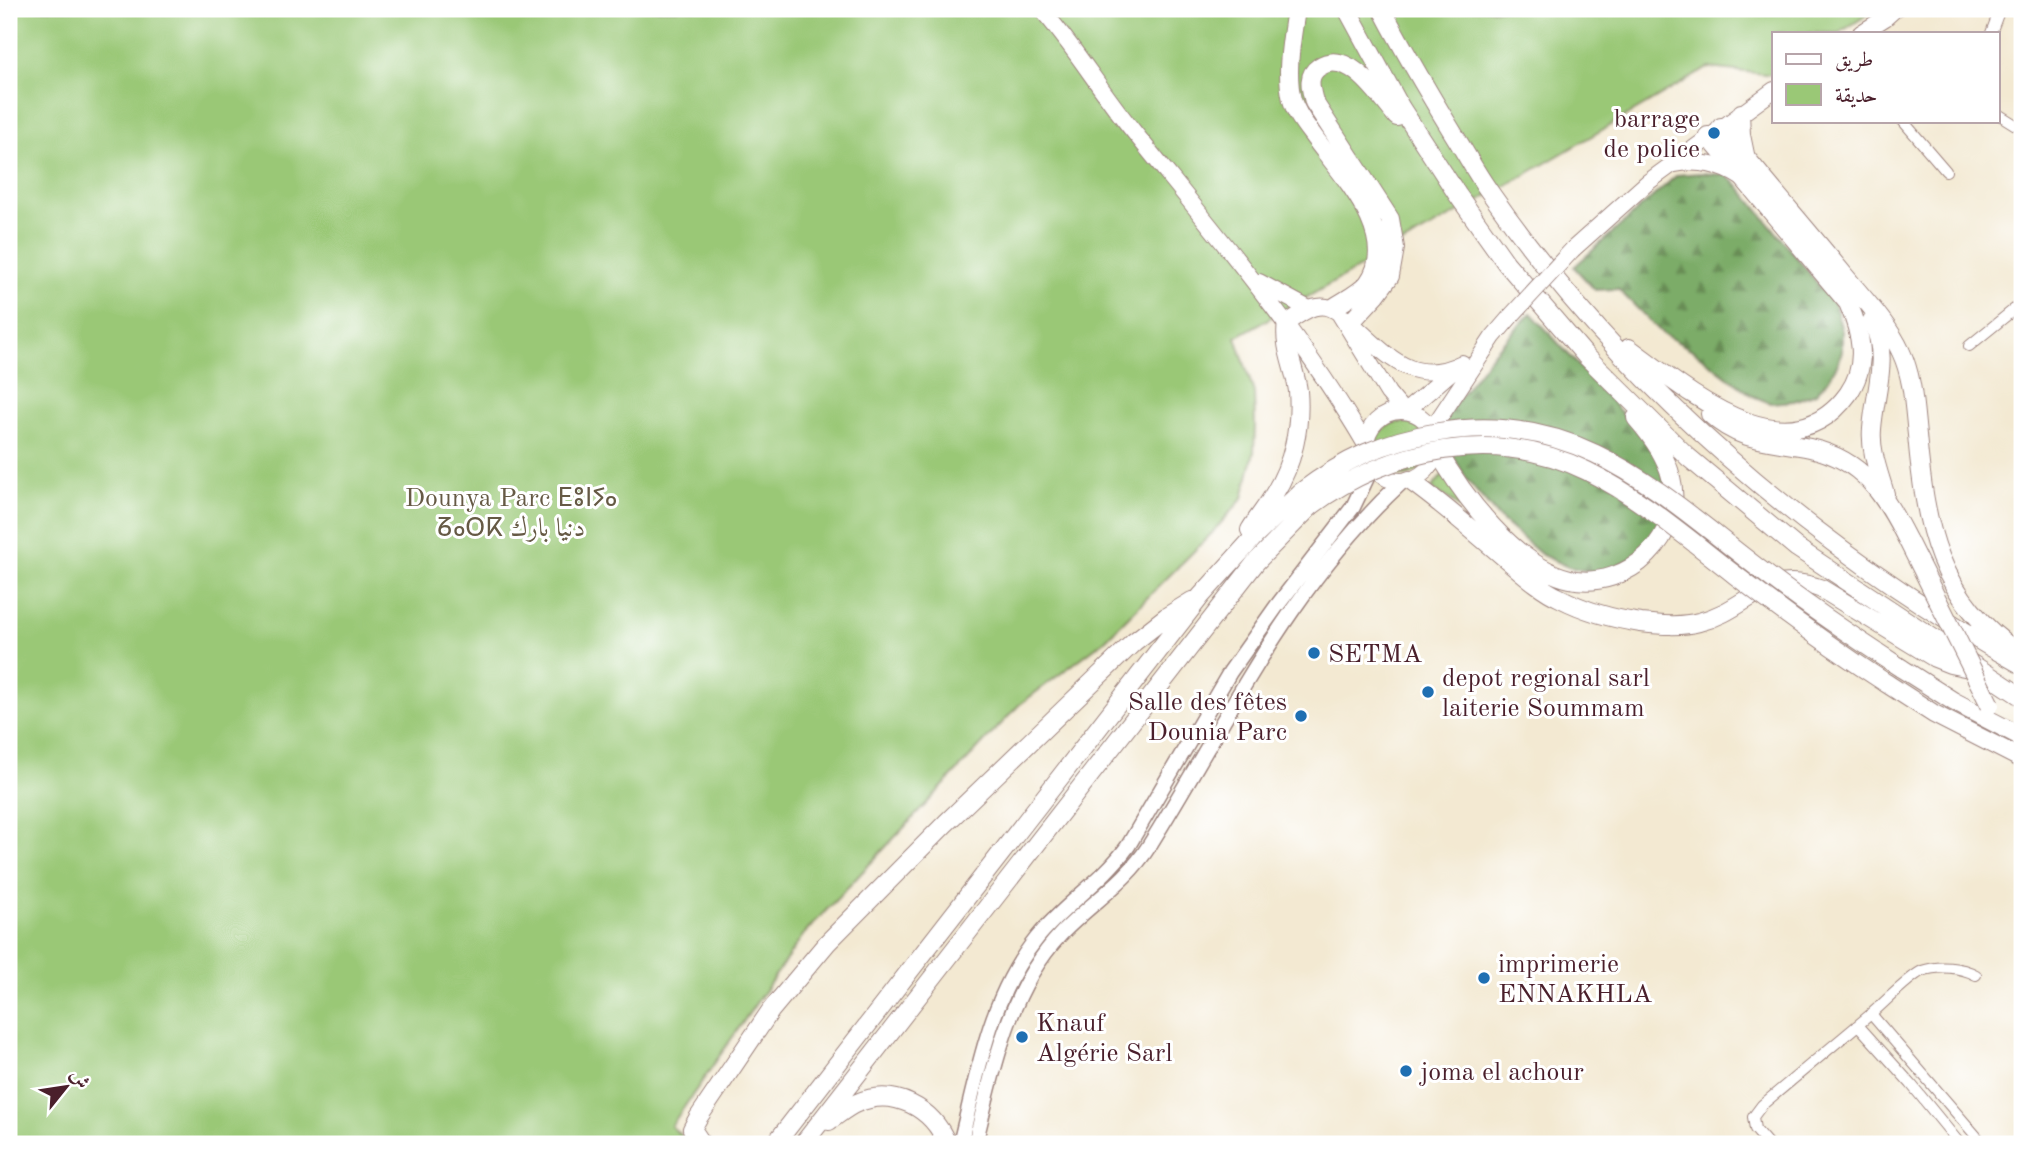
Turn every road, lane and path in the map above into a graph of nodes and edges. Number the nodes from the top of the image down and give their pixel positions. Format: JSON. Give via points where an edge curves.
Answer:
{"nodes":[{"id":1,"x":1041,"y":9,"type":"edge"},
{"id":2,"x":1296,"y":9,"type":"edge"},
{"id":3,"x":1347,"y":9,"type":"edge"},
{"id":4,"x":1382,"y":9,"type":"edge"},
{"id":5,"x":1895,"y":9,"type":"edge"},
{"id":6,"x":2000,"y":9,"type":"edge"},
{"id":7,"x":1863,"y":32,"type":"edge"},
{"id":8,"x":1991,"y":32,"type":"edge"},
{"id":9,"x":1772,"y":91,"type":"edge"},
{"id":10,"x":1741,"y":112,"type":"junction"},
{"id":11,"x":2000,"y":115,"type":"edge"},
{"id":12,"x":1908,"y":122,"type":"edge"},
{"id":13,"x":2022,"y":129,"type":"edge"},
{"id":14,"x":1715,"y":132,"type":"junction"},
{"id":15,"x":1746,"y":159,"type":"junction"},
{"id":16,"x":1671,"y":164,"type":"junction"},
{"id":17,"x":1946,"y":171,"type":"dead end"},
{"id":18,"x":1744,"y":179,"type":"junction"},
{"id":19,"x":1457,"y":194,"type":"junction"},
{"id":20,"x":1253,"y":279,"type":"junction"},
{"id":21,"x":1860,"y":294,"type":"junction"},
{"id":22,"x":2022,"y":303,"type":"edge"},
{"id":23,"x":1309,"y":309,"type":"junction"},
{"id":24,"x":1341,"y":314,"type":"junction"},
{"id":25,"x":1287,"y":323,"type":"junction"},
{"id":26,"x":1595,"y":323,"type":"junction"},
{"id":27,"x":1493,"y":337,"type":"junction"},
{"id":28,"x":1969,"y":346,"type":"dead end"},
{"id":29,"x":1585,"y":355,"type":"junction"},
{"id":30,"x":1462,"y":363,"type":"junction"},
{"id":31,"x":1677,"y":383,"type":"junction"},
{"id":32,"x":1404,"y":411,"type":"junction"},
{"id":33,"x":1432,"y":429,"type":"junction"},
{"id":34,"x":1366,"y":445,"type":"junction"},
{"id":35,"x":1436,"y":448,"type":"junction"},
{"id":36,"x":1372,"y":466,"type":"junction"},
{"id":37,"x":1406,"y":481,"type":"junction"},
{"id":38,"x":1306,"y":499,"type":"junction"},
{"id":39,"x":1889,"y":504,"type":"junction"},
{"id":40,"x":1240,"y":551,"type":"junction"},
{"id":41,"x":1201,"y":596,"type":"junction"},
{"id":42,"x":2022,"y":655,"type":"edge"},
{"id":43,"x":2022,"y":665,"type":"edge"},
{"id":44,"x":1978,"y":669,"type":"junction"},
{"id":45,"x":2022,"y":697,"type":"edge"},
{"id":46,"x":2022,"y":735,"type":"edge"},
{"id":47,"x":2022,"y":759,"type":"edge"},
{"id":48,"x":1976,"y":975,"type":"dead end"},
{"id":49,"x":1871,"y":1014,"type":"junction"},
{"id":50,"x":1857,"y":1025,"type":"junction"},
{"id":51,"x":806,"y":1140,"type":"edge"},
{"id":52,"x":702,"y":1144,"type":"edge"},
{"id":53,"x":775,"y":1144,"type":"edge"},
{"id":54,"x":947,"y":1144,"type":"edge"},
{"id":55,"x":960,"y":1144,"type":"edge"},
{"id":56,"x":975,"y":1144,"type":"edge"},
{"id":57,"x":1768,"y":1144,"type":"edge"},
{"id":58,"x":1961,"y":1144,"type":"edge"},
{"id":59,"x":1983,"y":1144,"type":"edge"}],
"edges":[{"from":1,"to":20,"type":"main road"},
{"from":2,"to":24,"type":"highway","via":[[1290,77],[1293,102],[1368,215],[1379,240],[1378,264],[1367,285]]},
{"from":3,"to":19,"type":"highway","via":[[1401,108]]},
{"from":4,"to":26,"type":"highway","via":[[1488,190]]},
{"from":5,"to":7,"type":"main road"},
{"from":6,"to":8,"type":"street"},
{"from":9,"to":10,"type":"main road"},
{"from":10,"to":14,"type":"main road"},
{"from":10,"to":15,"type":"main road"},
{"from":11,"to":13,"type":"street"},
{"from":12,"to":17,"type":"street"},
{"from":14,"to":15,"type":"highway"},
{"from":14,"to":16,"type":"main road"},
{"from":14,"to":18,"type":"highway"},
{"from":15,"to":21,"type":"highway"},
{"from":16,"to":18,"type":"main road","via":[[1702,162]]},
{"from":16,"to":27,"type":"main road","bridge":true,"via":[[1573,249]]},
{"from":18,"to":31,"type":"highway","via":[[1847,303],[1858,327],[1860,371],[1837,406],[1815,421],[1795,427],[1744,422]]},
{"from":19,"to":24,"type":"highway","via":[[1353,69],[1339,63],[1314,71],[1309,83],[1314,102],[1390,219],[1395,248],[1390,275],[1376,295]]},
{"from":19,"to":29,"type":"highway","via":[[1506,263]]},
{"from":20,"to":23,"type":"main road"},
{"from":20,"to":25,"type":"main road"},
{"from":21,"to":39,"type":"highway","via":[[1880,346],[1881,382],[1871,431],[1874,458]]},
{"from":21,"to":42,"type":"highway","via":[[1901,351],[1908,373],[1929,525],[1943,563],[1975,614]]},
{"from":22,"to":28,"type":"street"},
{"from":23,"to":24,"type":"main road","via":[[1321,305]]},
{"from":23,"to":25,"type":"main road"},
{"from":24,"to":30,"type":"main road","via":[[1389,358],[1408,368],[1430,372]]},
{"from":24,"to":32,"type":"main road","via":[[1388,393]]},
{"from":25,"to":34,"type":"main road"},
{"from":25,"to":40,"type":"highway","via":[[1285,337],[1298,394],[1296,436],[1283,479]]},
{"from":26,"to":31,"type":"highway"},
{"from":26,"to":43,"type":"highway","via":[[1726,455],[1813,526],[1875,574]]},
{"from":27,"to":30,"type":"main road"},
{"from":27,"to":33,"type":"main road"},
{"from":29,"to":35,"type":"highway","via":[[1660,450],[1671,475],[1674,497],[1662,538],[1651,554],[1628,571],[1588,581],[1568,579],[1538,565],[1478,512]]},
{"from":29,"to":44,"type":"highway","via":[[1688,457],[1797,548]]},
{"from":30,"to":32,"type":"main road"},
{"from":31,"to":39,"type":"highway","via":[[1735,433],[1824,452],[1856,468]]},
{"from":32,"to":33,"type":"main road"},
{"from":32,"to":34,"type":"main road","via":[[1382,417],[1368,434]]},
{"from":33,"to":35,"type":"main road"},
{"from":34,"to":36,"type":"main road"},
{"from":35,"to":37,"type":"main road","via":[[1428,469]]},
{"from":36,"to":37,"type":"main road","via":[[1391,480]]},
{"from":36,"to":55,"type":"main road","via":[[1353,507],[1230,672],[1123,853],[1048,925],[1018,964],[991,1024]]},
{"from":37,"to":44,"type":"highway","via":[[1441,503],[1540,586],[1592,611],[1624,621],[1681,625],[1701,622],[1767,586],[1811,585],[1935,658]]},
{"from":37,"to":56,"type":"main road","via":[[1353,530],[1312,581],[1264,651],[1140,859],[1065,930],[1036,965],[1007,1025]]},
{"from":38,"to":40,"type":"highway"},
{"from":38,"to":46,"type":"highway","bridge":true,"via":[[1331,470],[1414,436],[1489,427],[1563,439],[1623,467],[1812,609],[1900,668]]},
{"from":38,"to":47,"type":"highway","bridge":true,"via":[[1386,463],[1425,452],[1500,447],[1555,458],[1640,503],[1832,648],[1934,714]]},
{"from":38,"to":51,"type":"highway"},
{"from":39,"to":46,"type":"highway","bridge":true,"via":[[1990,705]]},
{"from":40,"to":41,"type":"highway"},
{"from":41,"to":52,"type":"highway","via":[[1134,642],[812,959],[771,1010],[698,1118],[692,1129]]},
{"from":41,"to":53,"type":"highway"},
{"from":44,"to":45,"type":"highway"},
{"from":48,"to":49,"type":"street","via":[[1950,967],[1922,971]]},
{"from":49,"to":50,"type":"street"},
{"from":49,"to":59,"type":"street"},
{"from":50,"to":57,"type":"street","via":[[1753,1117],[1755,1129]]},
{"from":50,"to":58,"type":"street"},
{"from":51,"to":54,"type":"highway","via":[[848,1107],[884,1097],[920,1108]]}]}
